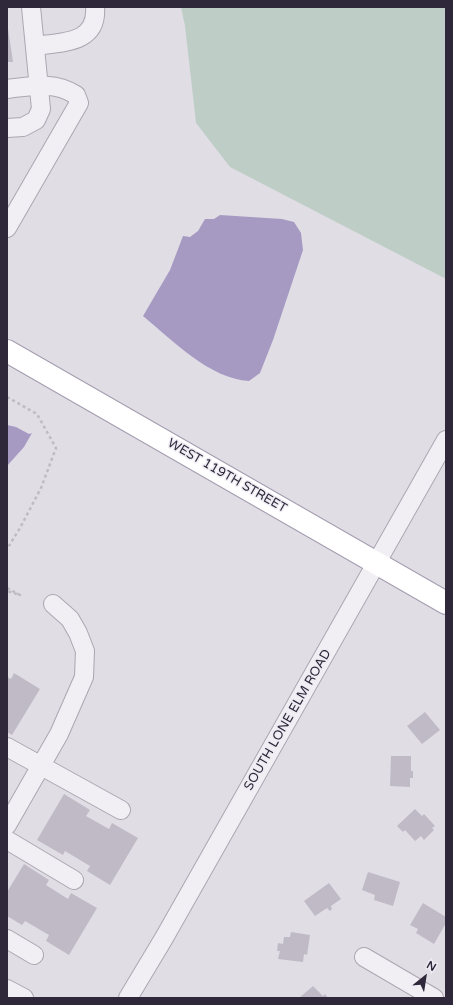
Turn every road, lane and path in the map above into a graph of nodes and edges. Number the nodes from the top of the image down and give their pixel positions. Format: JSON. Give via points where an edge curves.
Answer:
{"nodes":[{"id":1,"x":31,"y":7,"type":"edge"},
{"id":2,"x":95,"y":7,"type":"edge"},
{"id":3,"x":35,"y":46,"type":"junction"},
{"id":4,"x":39,"y":85,"type":"junction"},
{"id":5,"x":7,"y":90,"type":"edge"},
{"id":6,"x":7,"y":128,"type":"edge"},
{"id":7,"x":7,"y":228,"type":"edge"},
{"id":8,"x":7,"y":351,"type":"edge"},
{"id":9,"x":7,"y":397,"type":"edge"},
{"id":10,"x":446,"y":440,"type":"edge"},
{"id":11,"x":7,"y":549,"type":"edge"},
{"id":12,"x":377,"y":563,"type":"junction"},
{"id":13,"x":7,"y":588,"type":"edge"},
{"id":14,"x":7,"y":591,"type":"edge"},
{"id":15,"x":446,"y":603,"type":"edge"},
{"id":16,"x":53,"y":604,"type":"dead end"},
{"id":17,"x":7,"y":747,"type":"edge"},
{"id":18,"x":41,"y":766,"type":"junction"},
{"id":19,"x":120,"y":810,"type":"dead end"},
{"id":20,"x":7,"y":825,"type":"edge"},
{"id":21,"x":7,"y":840,"type":"edge"},
{"id":22,"x":74,"y":880,"type":"dead end"},
{"id":23,"x":7,"y":939,"type":"edge"},
{"id":24,"x":34,"y":955,"type":"dead end"},
{"id":25,"x":364,"y":957,"type":"dead end"},
{"id":26,"x":7,"y":988,"type":"edge"},
{"id":27,"x":24,"y":998,"type":"edge"},
{"id":28,"x":128,"y":998,"type":"edge"},
{"id":29,"x":434,"y":998,"type":"edge"}],
"edges":[{"from":1,"to":3,"type":"street"},
{"from":2,"to":3,"type":"street","via":[[96,18],[84,37]]},
{"from":3,"to":4,"type":"street"},
{"from":4,"to":5,"type":"street"},
{"from":4,"to":6,"type":"street","via":[[41,109],[36,120],[23,127]]},
{"from":4,"to":7,"type":"street","via":[[68,90],[76,95],[78,103]]},
{"from":8,"to":12,"type":"main road","name":"WEST 119TH STREET"},
{"from":9,"to":11,"type":"path","via":[[37,414],[56,448],[41,488]]},
{"from":10,"to":12,"type":"street","name":"SOUTH LONE ELM ROAD"},
{"from":12,"to":15,"type":"main road","name":"WEST 119TH STREET"},
{"from":12,"to":28,"type":"street","name":"SOUTH LONE ELM ROAD"},
{"from":13,"to":14,"type":"path","via":[[20,595]]},
{"from":16,"to":18,"type":"street","via":[[70,619],[78,633],[85,651],[84,677],[59,734]]},
{"from":17,"to":18,"type":"street"},
{"from":18,"to":19,"type":"street"},
{"from":18,"to":20,"type":"street"},
{"from":21,"to":22,"type":"street"},
{"from":23,"to":24,"type":"street"},
{"from":25,"to":29,"type":"street"},
{"from":26,"to":27,"type":"street"}]}
